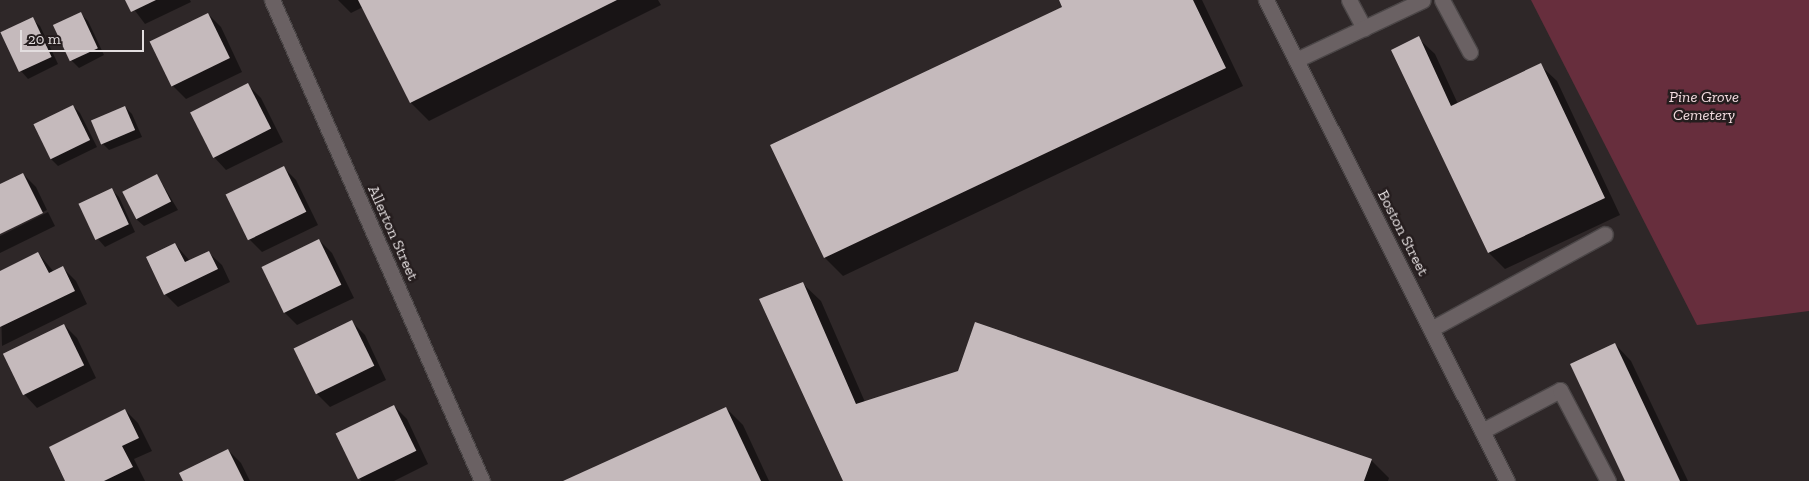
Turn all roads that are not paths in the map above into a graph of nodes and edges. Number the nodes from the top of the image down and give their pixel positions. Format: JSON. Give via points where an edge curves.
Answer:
{"nodes":[{"id":1,"x":272,"y":0,"type":"edge"},
{"id":2,"x":1266,"y":0,"type":"edge"},
{"id":3,"x":1349,"y":0,"type":"edge"},
{"id":4,"x":1423,"y":0,"type":"edge"},
{"id":5,"x":1442,"y":0,"type":"edge"},
{"id":6,"x":1364,"y":28,"type":"junction"},
{"id":7,"x":1470,"y":52,"type":"dead end"},
{"id":8,"x":1296,"y":60,"type":"junction"},
{"id":9,"x":1605,"y":234,"type":"dead end"},
{"id":10,"x":1431,"y":329,"type":"junction"},
{"id":11,"x":1482,"y":431,"type":"junction"},
{"id":12,"x":482,"y":481,"type":"edge"},
{"id":13,"x":1507,"y":481,"type":"edge"},
{"id":14,"x":1608,"y":481,"type":"edge"}],
"edges":[{"from":1,"to":12,"type":"main road","name":"Allerton Street"},
{"from":2,"to":8,"type":"main road","name":"Boston Street"},
{"from":3,"to":6,"type":"main road"},
{"from":4,"to":6,"type":"main road"},
{"from":5,"to":7,"type":"main road"},
{"from":6,"to":8,"type":"main road"},
{"from":8,"to":10,"type":"main road","name":"Boston Street"},
{"from":9,"to":10,"type":"main road"},
{"from":10,"to":11,"type":"main road","name":"Boston Street"},
{"from":11,"to":13,"type":"main road","name":"Boston Street"},
{"from":11,"to":14,"type":"main road","via":[[1560,390]]}]}
